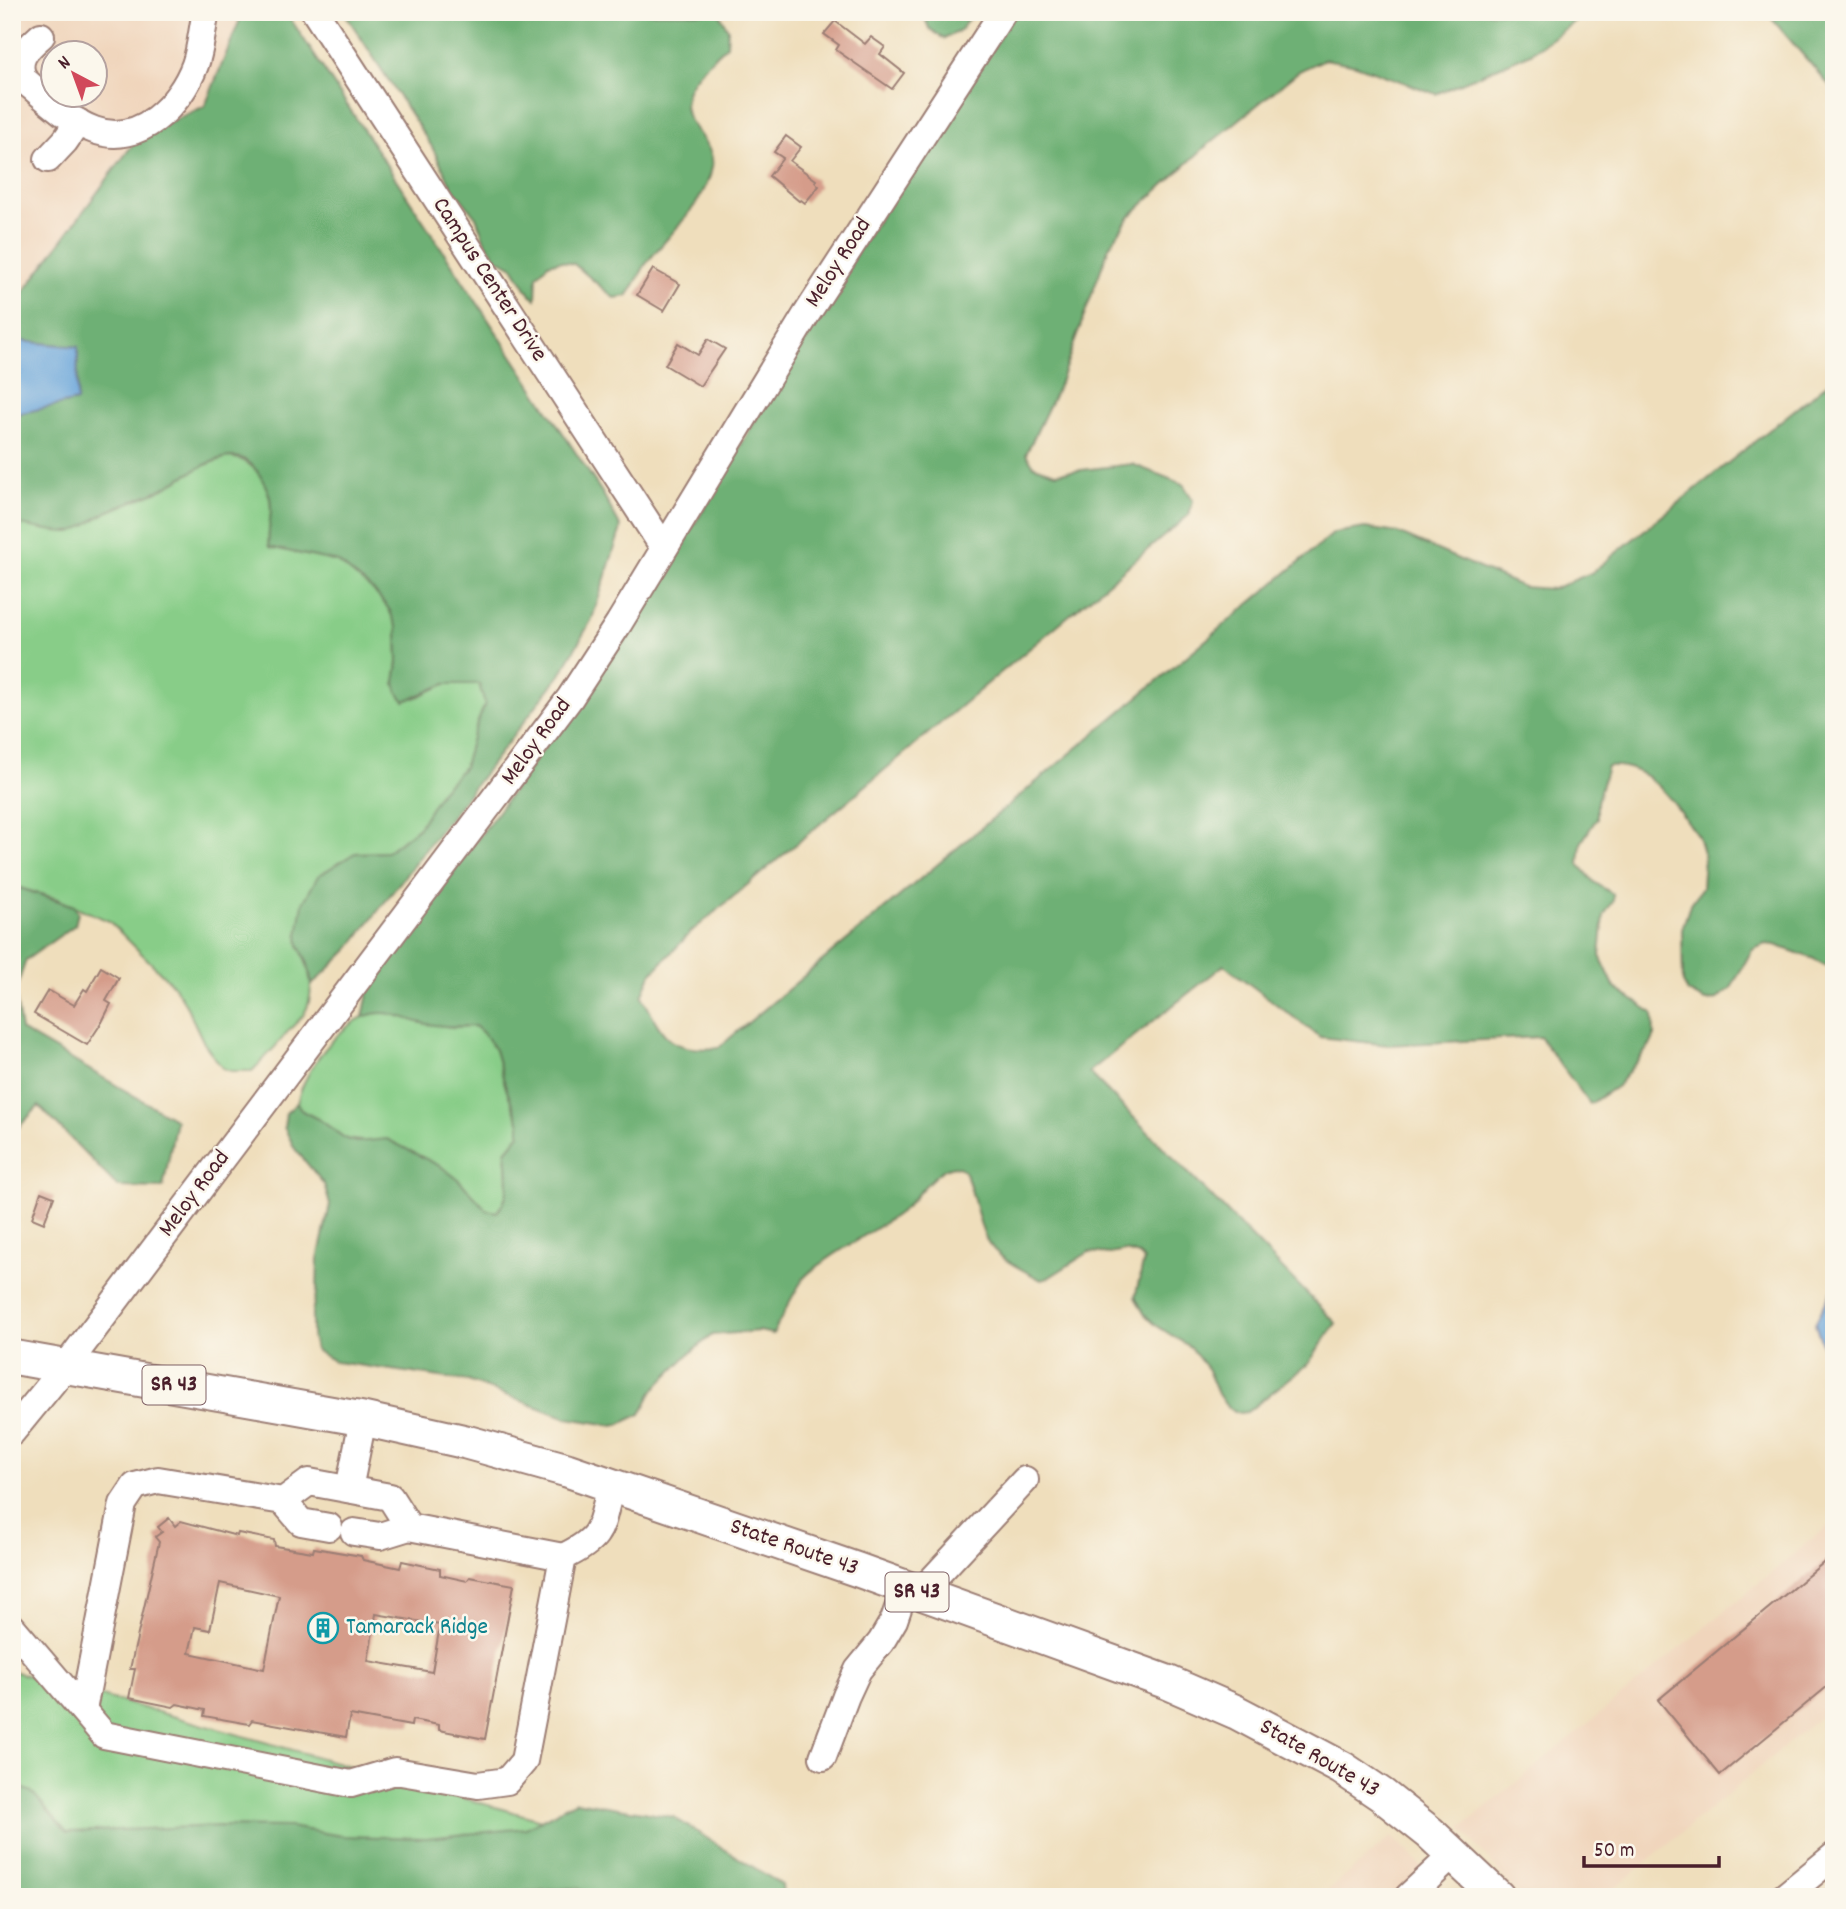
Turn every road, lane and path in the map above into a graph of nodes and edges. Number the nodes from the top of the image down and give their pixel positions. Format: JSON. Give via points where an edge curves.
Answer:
{"nodes":[{"id":1,"x":206,"y":12,"type":"edge"},
{"id":2,"x":315,"y":12,"type":"edge"},
{"id":3,"x":1003,"y":12,"type":"edge"},
{"id":4,"x":41,"y":36,"type":"dead end"},
{"id":5,"x":78,"y":122,"type":"junction"},
{"id":6,"x":48,"y":159,"type":"dead end"},
{"id":7,"x":664,"y":548,"type":"junction"},
{"id":8,"x":12,"y":1357,"type":"edge"},
{"id":9,"x":66,"y":1366,"type":"junction"},
{"id":10,"x":363,"y":1419,"type":"junction"},
{"id":11,"x":12,"y":1432,"type":"edge"},
{"id":12,"x":1025,"y":1480,"type":"dead end"},
{"id":13,"x":611,"y":1485,"type":"junction"},
{"id":14,"x":349,"y":1489,"type":"junction"},
{"id":15,"x":283,"y":1501,"type":"junction"},
{"id":16,"x":409,"y":1527,"type":"junction"},
{"id":17,"x":563,"y":1557,"type":"junction"},
{"id":18,"x":913,"y":1591,"type":"junction"},
{"id":19,"x":12,"y":1627,"type":"edge"},
{"id":20,"x":83,"y":1710,"type":"junction"},
{"id":21,"x":823,"y":1757,"type":"dead end"},
{"id":22,"x":1453,"y":1855,"type":"junction"},
{"id":23,"x":1834,"y":1856,"type":"edge"},
{"id":24,"x":1408,"y":1897,"type":"edge"},
{"id":25,"x":1498,"y":1897,"type":"edge"},
{"id":26,"x":1784,"y":1897,"type":"edge"}],
"edges":[{"from":1,"to":5,"type":"street","via":[[195,65],[167,111],[127,134],[108,135]]},
{"from":2,"to":7,"type":"street","name":"Campus Center Drive"},
{"from":3,"to":7,"type":"street","name":"Meloy Road","via":[[806,315]]},
{"from":4,"to":5,"type":"street","via":[[21,57],[20,72]]},
{"from":5,"to":6,"type":"street"},
{"from":7,"to":9,"type":"street","name":"Meloy Road","via":[[570,698]]},
{"from":8,"to":9,"type":"main road","number":"SR 43"},
{"from":9,"to":10,"type":"main road","name":"State Route 43","number":"SR 43"},
{"from":9,"to":11,"type":"street","name":"Meloy Road"},
{"from":10,"to":13,"type":"main road","name":"State Route 43","number":"SR 43","via":[[466,1442]]},
{"from":10,"to":14,"type":"street"},
{"from":12,"to":18,"type":"street"},
{"from":13,"to":17,"type":"street","via":[[600,1530],[587,1546]]},
{"from":13,"to":18,"type":"main road","name":"State Route 43","number":"SR 43"},
{"from":14,"to":15,"type":"street","via":[[309,1482]]},
{"from":14,"to":16,"type":"street","via":[[390,1497]]},
{"from":15,"to":16,"type":"street","via":[[301,1522],[380,1536]]},
{"from":15,"to":20,"type":"street","via":[[158,1480],[135,1486],[123,1504]]},
{"from":16,"to":17,"type":"street"},
{"from":17,"to":20,"type":"street","via":[[524,1761],[507,1781],[478,1785],[395,1771],[351,1784],[104,1735]]},
{"from":18,"to":21,"type":"street","via":[[854,1678]]},
{"from":18,"to":22,"type":"main road","name":"State Route 43","number":"SR 43","via":[[1167,1682],[1236,1712],[1342,1768]]},
{"from":19,"to":20,"type":"street"},
{"from":22,"to":24,"type":"street"},
{"from":22,"to":25,"type":"main road","name":"State Route 43","number":"SR 43"},
{"from":23,"to":26,"type":"street"}]}
